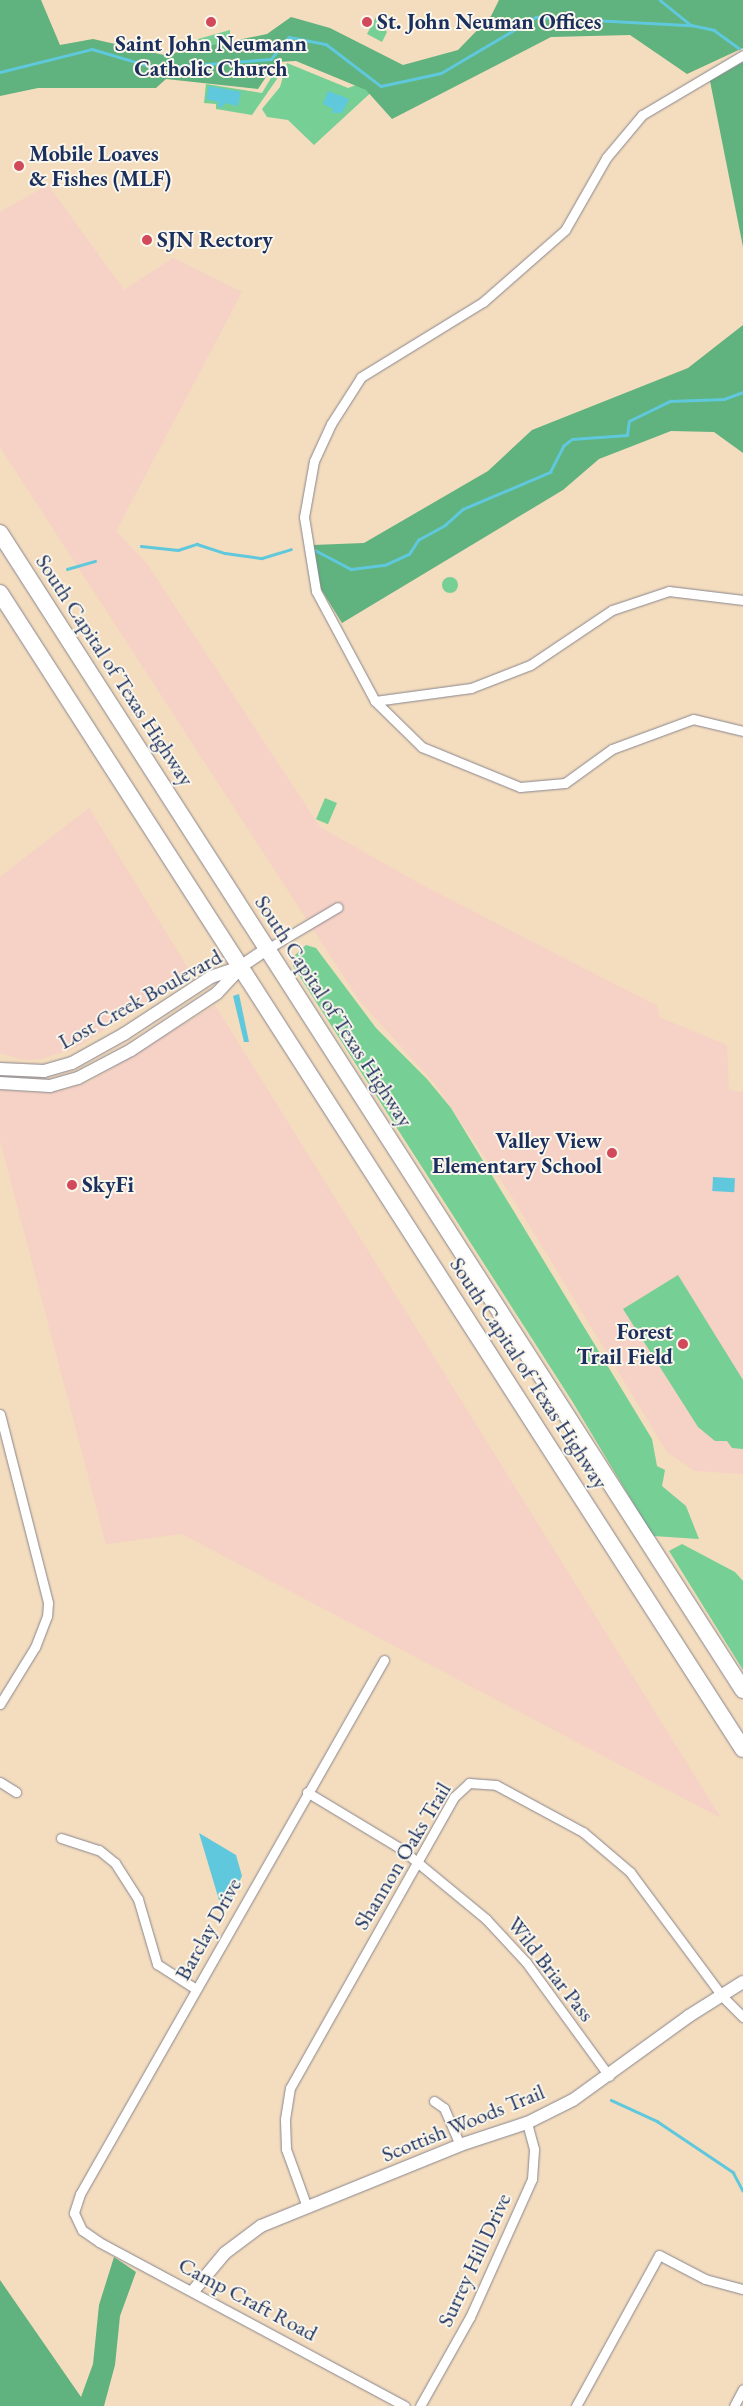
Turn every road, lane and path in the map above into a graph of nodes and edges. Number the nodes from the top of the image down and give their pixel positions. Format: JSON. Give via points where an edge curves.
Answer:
{"nodes":[{"id":1,"x":743,"y":55,"type":"edge"},
{"id":2,"x":0,"y":533,"type":"edge"},
{"id":3,"x":0,"y":593,"type":"edge"},
{"id":4,"x":743,"y":600,"type":"edge"},
{"id":5,"x":375,"y":701,"type":"junction"},
{"id":6,"x":743,"y":731,"type":"edge"},
{"id":7,"x":338,"y":908,"type":"dead end"},
{"id":8,"x":268,"y":949,"type":"junction"},
{"id":9,"x":240,"y":967,"type":"junction"},
{"id":10,"x":0,"y":1069,"type":"edge"},
{"id":11,"x":0,"y":1083,"type":"edge"},
{"id":12,"x":0,"y":1414,"type":"edge"},
{"id":13,"x":384,"y":1660,"type":"dead end"},
{"id":14,"x":743,"y":1690,"type":"edge"},
{"id":15,"x":0,"y":1704,"type":"edge"},
{"id":16,"x":743,"y":1749,"type":"edge"},
{"id":17,"x":0,"y":1782,"type":"edge"},
{"id":18,"x":16,"y":1792,"type":"dead end"},
{"id":19,"x":307,"y":1792,"type":"junction"},
{"id":20,"x":62,"y":1838,"type":"dead end"},
{"id":21,"x":418,"y":1861,"type":"junction"},
{"id":22,"x":743,"y":1982,"type":"edge"},
{"id":23,"x":196,"y":1990,"type":"junction"},
{"id":24,"x":722,"y":1996,"type":"junction"},
{"id":25,"x":743,"y":2017,"type":"edge"},
{"id":26,"x":609,"y":2076,"type":"junction"},
{"id":27,"x":434,"y":2101,"type":"dead end"},
{"id":28,"x":527,"y":2123,"type":"junction"},
{"id":29,"x":460,"y":2145,"type":"junction"},
{"id":30,"x":307,"y":2207,"type":"junction"},
{"id":31,"x":76,"y":2221,"type":"joint"},
{"id":32,"x":743,"y":2288,"type":"edge"},
{"id":33,"x":194,"y":2290,"type":"junction"},
{"id":34,"x":743,"y":2389,"type":"edge"},
{"id":35,"x":405,"y":2406,"type":"edge"},
{"id":36,"x":420,"y":2406,"type":"edge"},
{"id":37,"x":576,"y":2406,"type":"edge"},
{"id":38,"x":734,"y":2406,"type":"edge"}],
"edges":[{"from":1,"to":5,"type":"street","via":[[642,116],[606,158],[564,230],[484,302],[361,377],[331,424],[314,461],[304,517],[316,591]]},
{"from":2,"to":8,"type":"highway","name":"South Capital of Texas Highway"},
{"from":3,"to":9,"type":"highway","name":"South Capital of Texas Highway"},
{"from":4,"to":5,"type":"street","via":[[670,592],[612,610],[530,665],[470,688]]},
{"from":5,"to":6,"type":"street","via":[[422,747],[520,787],[565,783],[612,749],[693,719]]},
{"from":7,"to":8,"type":"street","name":"Lost Creek Boulevard"},
{"from":8,"to":9,"type":"street","name":"Lost Creek Boulevard"},
{"from":8,"to":14,"type":"highway","name":"South Capital of Texas Highway"},
{"from":9,"to":10,"type":"street","name":"Lost Creek Boulevard","via":[[211,978],[72,1063],[44,1071]]},
{"from":9,"to":11,"type":"street","name":"Lost Creek Boulevard","via":[[217,993],[131,1050],[78,1078],[50,1086]]},
{"from":9,"to":16,"type":"highway","name":"South Capital of Texas Highway"},
{"from":12,"to":15,"type":"street","via":[[48,1603],[36,1647]]},
{"from":13,"to":19,"type":"street","name":"Barclay Drive"},
{"from":17,"to":18,"type":"street"},
{"from":19,"to":21,"type":"street","name":"Wild Briar Pass","via":[[374,1830]]},
{"from":19,"to":23,"type":"street","name":"Barclay Drive"},
{"from":20,"to":23,"type":"street","via":[[99,1850],[115,1863],[138,1899],[157,1964]]},
{"from":21,"to":24,"type":"street","name":"Shannon Oaks Trail","via":[[460,1791],[469,1783],[496,1785],[583,1832],[630,1872]]},
{"from":21,"to":26,"type":"street","name":"Wild Briar Pass","via":[[486,1919],[526,1962]]},
{"from":21,"to":30,"type":"street","name":"Shannon Oaks Trail","via":[[290,2088],[285,2120],[286,2149]]},
{"from":22,"to":24,"type":"street","name":"Scottish Woods Trail"},
{"from":23,"to":31,"type":"street","name":"Barclay Drive","via":[[80,2194],[75,2206]]},
{"from":24,"to":25,"type":"street","name":"Shannon Oaks Trail"},
{"from":24,"to":26,"type":"street","name":"Scottish Woods Trail","via":[[689,2016]]},
{"from":26,"to":28,"type":"street","name":"Scottish Woods Trail","via":[[573,2100]]},
{"from":27,"to":29,"type":"street","via":[[444,2108]]},
{"from":28,"to":29,"type":"street","name":"Scottish Woods Trail"},
{"from":28,"to":36,"type":"street","name":"Surrey Hill Drive","via":[[534,2149],[532,2179],[470,2317]]},
{"from":29,"to":30,"type":"street","name":"Scottish Woods Trail"},
{"from":30,"to":33,"type":"street","name":"Scottish Woods Trail","via":[[261,2226],[225,2253]]},
{"from":31,"to":33,"type":"street","name":"Camp Craft Road","via":[[82,2230],[99,2242]]},
{"from":32,"to":37,"type":"street","via":[[705,2279],[659,2255]]},
{"from":33,"to":35,"type":"street","name":"Camp Craft Road"},
{"from":34,"to":38,"type":"street"}]}
